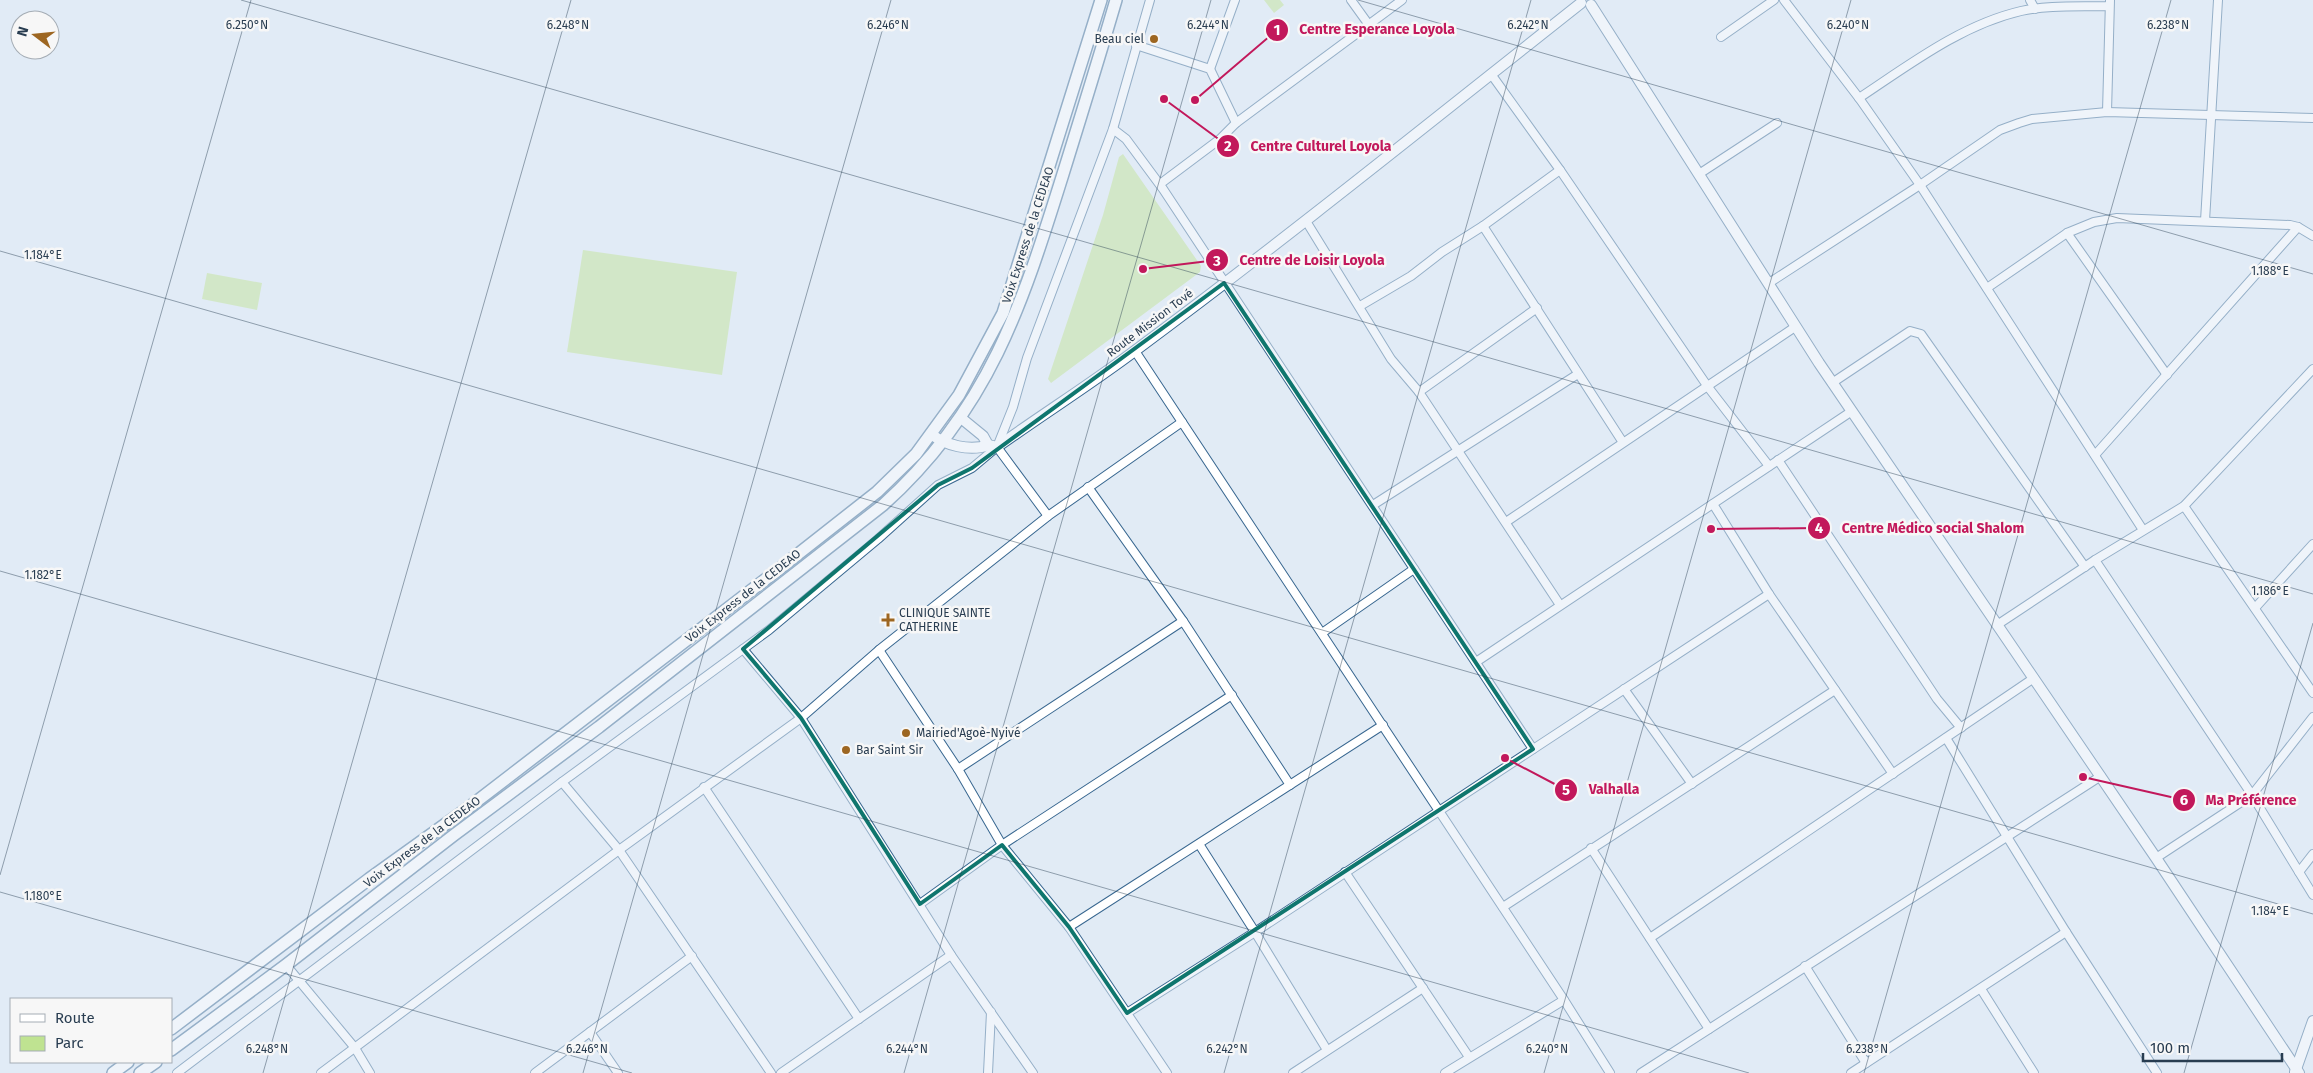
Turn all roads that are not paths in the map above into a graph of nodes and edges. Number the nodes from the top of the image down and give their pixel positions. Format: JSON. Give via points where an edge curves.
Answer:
{"nodes":[{"id":1,"x":1101,"y":0,"type":"edge"},
{"id":2,"x":1116,"y":0,"type":"edge"},
{"id":3,"x":1150,"y":0,"type":"edge"},
{"id":4,"x":1236,"y":0,"type":"edge"},
{"id":5,"x":1351,"y":0,"type":"edge"},
{"id":6,"x":1402,"y":0,"type":"edge"},
{"id":7,"x":1774,"y":0,"type":"edge"},
{"id":8,"x":1784,"y":0,"type":"edge"},
{"id":9,"x":2030,"y":0,"type":"edge"},
{"id":10,"x":2218,"y":0,"type":"edge"},
{"id":11,"x":1587,"y":2,"type":"edge"},
{"id":12,"x":2109,"y":3,"type":"edge"},
{"id":13,"x":2035,"y":9,"type":"junction"},
{"id":14,"x":1369,"y":25,"type":"junction"},
{"id":15,"x":1721,"y":37,"type":"dead end"},
{"id":16,"x":1136,"y":45,"type":"junction"},
{"id":17,"x":1210,"y":69,"type":"junction"},
{"id":18,"x":1491,"y":74,"type":"junction"},
{"id":19,"x":1859,"y":98,"type":"junction"},
{"id":20,"x":2107,"y":112,"type":"junction"},
{"id":21,"x":2211,"y":116,"type":"junction"},
{"id":22,"x":2313,"y":118,"type":"edge"},
{"id":23,"x":1236,"y":123,"type":"junction"},
{"id":24,"x":1777,"y":123,"type":"dead end"},
{"id":25,"x":1113,"y":129,"type":"junction"},
{"id":26,"x":1560,"y":170,"type":"junction"},
{"id":27,"x":1699,"y":174,"type":"junction"},
{"id":28,"x":1160,"y":184,"type":"junction"},
{"id":29,"x":1920,"y":185,"type":"junction"},
{"id":30,"x":1306,"y":221,"type":"junction"},
{"id":31,"x":2205,"y":221,"type":"junction"},
{"id":32,"x":1483,"y":226,"type":"junction"},
{"id":33,"x":2298,"y":226,"type":"junction"},
{"id":34,"x":2067,"y":233,"type":"junction"},
{"id":35,"x":2313,"y":236,"type":"edge"},
{"id":36,"x":1769,"y":283,"type":"junction"},
{"id":37,"x":1224,"y":284,"type":"junction"},
{"id":38,"x":1986,"y":288,"type":"junction"},
{"id":39,"x":1360,"y":306,"type":"junction"},
{"id":40,"x":1537,"y":308,"type":"junction"},
{"id":41,"x":1795,"y":327,"type":"junction"},
{"id":42,"x":1135,"y":351,"type":"junction"},
{"id":43,"x":1578,"y":374,"type":"junction"},
{"id":44,"x":2311,"y":374,"type":"edge"},
{"id":45,"x":2167,"y":375,"type":"junction"},
{"id":46,"x":1832,"y":383,"type":"junction"},
{"id":47,"x":1708,"y":387,"type":"junction"},
{"id":48,"x":1418,"y":392,"type":"junction"},
{"id":49,"x":1852,"y":411,"type":"junction"},
{"id":50,"x":960,"y":418,"type":"junction"},
{"id":51,"x":1182,"y":422,"type":"junction"},
{"id":52,"x":931,"y":434,"type":"junction"},
{"id":53,"x":942,"y":442,"type":"junction"},
{"id":54,"x":1622,"y":442,"type":"junction"},
{"id":55,"x":992,"y":446,"type":"junction"},
{"id":56,"x":1459,"y":450,"type":"junction"},
{"id":57,"x":2095,"y":455,"type":"junction"},
{"id":58,"x":1778,"y":460,"type":"junction"},
{"id":59,"x":1769,"y":466,"type":"junction"},
{"id":60,"x":1088,"y":487,"type":"junction"},
{"id":61,"x":1713,"y":504,"type":"junction"},
{"id":62,"x":1373,"y":505,"type":"junction"},
{"id":63,"x":2184,"y":506,"type":"junction"},
{"id":64,"x":1048,"y":516,"type":"junction"},
{"id":65,"x":1506,"y":522,"type":"junction"},
{"id":66,"x":2143,"y":530,"type":"junction"},
{"id":67,"x":2313,"y":544,"type":"edge"},
{"id":68,"x":2095,"y":560,"type":"junction"},
{"id":69,"x":2085,"y":567,"type":"junction"},
{"id":70,"x":1414,"y":569,"type":"junction"},
{"id":71,"x":1769,"y":594,"type":"junction"},
{"id":72,"x":1560,"y":605,"type":"junction"},
{"id":73,"x":2254,"y":608,"type":"junction"},
{"id":74,"x":1184,"y":621,"type":"junction"},
{"id":75,"x":1997,"y":625,"type":"junction"},
{"id":76,"x":1322,"y":633,"type":"junction"},
{"id":77,"x":743,"y":649,"type":"junction"},
{"id":78,"x":879,"y":650,"type":"junction"},
{"id":79,"x":1476,"y":662,"type":"junction"},
{"id":80,"x":645,"y":672,"type":"junction"},
{"id":81,"x":2034,"y":678,"type":"junction"},
{"id":82,"x":654,"y":684,"type":"junction"},
{"id":83,"x":1624,"y":689,"type":"junction"},
{"id":84,"x":1835,"y":690,"type":"junction"},
{"id":85,"x":2313,"y":693,"type":"edge"},
{"id":86,"x":1232,"y":694,"type":"junction"},
{"id":87,"x":2313,"y":717,"type":"edge"},
{"id":88,"x":801,"y":718,"type":"junction"},
{"id":89,"x":1383,"y":725,"type":"junction"},
{"id":90,"x":1961,"y":728,"type":"junction"},
{"id":91,"x":1946,"y":738,"type":"junction"},
{"id":92,"x":1533,"y":749,"type":"junction"},
{"id":93,"x":958,"y":769,"type":"junction"},
{"id":94,"x":1893,"y":774,"type":"junction"},
{"id":95,"x":2101,"y":776,"type":"junction"},
{"id":96,"x":562,"y":782,"type":"junction"},
{"id":97,"x":1692,"y":784,"type":"junction"},
{"id":98,"x":1290,"y":785,"type":"junction"},
{"id":99,"x":704,"y":787,"type":"junction"},
{"id":100,"x":2252,"y":796,"type":"junction"},
{"id":101,"x":1440,"y":811,"type":"junction"},
{"id":102,"x":2008,"y":835,"type":"junction"},
{"id":103,"x":1199,"y":844,"type":"junction"},
{"id":104,"x":1002,"y":846,"type":"junction"},
{"id":105,"x":1591,"y":848,"type":"junction"},
{"id":106,"x":618,"y":850,"type":"junction"},
{"id":107,"x":2313,"y":854,"type":"edge"},
{"id":108,"x":2156,"y":858,"type":"junction"},
{"id":109,"x":1345,"y":872,"type":"junction"},
{"id":110,"x":2299,"y":872,"type":"junction"},
{"id":111,"x":2313,"y":895,"type":"edge"},
{"id":112,"x":920,"y":904,"type":"junction"},
{"id":113,"x":1503,"y":907,"type":"junction"},
{"id":114,"x":1070,"y":927,"type":"junction"},
{"id":115,"x":1255,"y":932,"type":"junction"},
{"id":116,"x":2066,"y":932,"type":"junction"},
{"id":117,"x":1650,"y":938,"type":"junction"},
{"id":118,"x":952,"y":955,"type":"junction"},
{"id":119,"x":692,"y":956,"type":"junction"},
{"id":120,"x":286,"y":965,"type":"junction"},
{"id":121,"x":1805,"y":966,"type":"junction"},
{"id":122,"x":299,"y":981,"type":"junction"},
{"id":123,"x":1423,"y":988,"type":"junction"},
{"id":124,"x":1981,"y":989,"type":"junction"},
{"id":125,"x":1564,"y":1000,"type":"junction"},
{"id":126,"x":205,"y":1004,"type":"junction"},
{"id":127,"x":991,"y":1012,"type":"junction"},
{"id":128,"x":1128,"y":1013,"type":"junction"},
{"id":129,"x":215,"y":1018,"type":"junction"},
{"id":130,"x":859,"y":1019,"type":"junction"},
{"id":131,"x":2313,"y":1021,"type":"edge"},
{"id":132,"x":172,"y":1028,"type":"edge"},
{"id":133,"x":1709,"y":1030,"type":"junction"},
{"id":134,"x":590,"y":1032,"type":"junction"},
{"id":135,"x":355,"y":1048,"type":"junction"},
{"id":136,"x":172,"y":1049,"type":"edge"},
{"id":137,"x":1327,"y":1050,"type":"junction"},
{"id":138,"x":1469,"y":1057,"type":"junction"},
{"id":139,"x":1866,"y":1062,"type":"junction"},
{"id":140,"x":127,"y":1063,"type":"edge"},
{"id":141,"x":155,"y":1063,"type":"edge"},
{"id":142,"x":2296,"y":1071,"type":"edge"},
{"id":143,"x":113,"y":1073,"type":"edge"},
{"id":144,"x":140,"y":1073,"type":"edge"},
{"id":145,"x":177,"y":1073,"type":"edge"},
{"id":146,"x":321,"y":1073,"type":"edge"},
{"id":147,"x":370,"y":1073,"type":"edge"},
{"id":148,"x":535,"y":1073,"type":"edge"},
{"id":149,"x":618,"y":1073,"type":"edge"},
{"id":150,"x":771,"y":1073,"type":"edge"},
{"id":151,"x":781,"y":1073,"type":"edge"},
{"id":152,"x":988,"y":1073,"type":"edge"},
{"id":153,"x":1033,"y":1073,"type":"edge"},
{"id":154,"x":1167,"y":1073,"type":"edge"},
{"id":155,"x":1293,"y":1073,"type":"edge"},
{"id":156,"x":1445,"y":1073,"type":"edge"},
{"id":157,"x":1610,"y":1073,"type":"edge"},
{"id":158,"x":1641,"y":1073,"type":"edge"},
{"id":159,"x":1851,"y":1073,"type":"edge"},
{"id":160,"x":2033,"y":1073,"type":"edge"},
{"id":161,"x":2157,"y":1073,"type":"edge"}],
"edges":[{"from":1,"to":52,"type":"main road","via":[[1003,313],[966,385]]},
{"from":2,"to":50,"type":"main road","name":"Voix Express de la CEDEAO","via":[[1030,280],[1001,348]]},
{"from":3,"to":16,"type":"street"},
{"from":4,"to":17,"type":"street"},
{"from":5,"to":14,"type":"street"},
{"from":6,"to":14,"type":"street"},
{"from":7,"to":15,"type":"street"},
{"from":8,"to":19,"type":"street"},
{"from":9,"to":13,"type":"street"},
{"from":10,"to":21,"type":"street"},
{"from":11,"to":18,"type":"street","name":"Route Mission Tové"},
{"from":11,"to":27,"type":"street"},
{"from":12,"to":13,"type":"street"},
{"from":12,"to":20,"type":"street"},
{"from":13,"to":19,"type":"street","via":[[1994,21],[1937,47]]},
{"from":14,"to":23,"type":"street"},
{"from":16,"to":17,"type":"street"},
{"from":16,"to":25,"type":"street"},
{"from":17,"to":23,"type":"street"},
{"from":18,"to":26,"type":"street"},
{"from":18,"to":30,"type":"street","name":"Route Mission Tové"},
{"from":19,"to":29,"type":"street"},
{"from":20,"to":21,"type":"street"},
{"from":20,"to":29,"type":"street","via":[[2032,119],[2009,126]]},
{"from":21,"to":22,"type":"street"},
{"from":21,"to":31,"type":"street"},
{"from":23,"to":28,"type":"street"},
{"from":24,"to":27,"type":"street"},
{"from":25,"to":28,"type":"street","via":[[1126,139]]},
{"from":25,"to":55,"type":"street","via":[[1027,358],[1013,407]]},
{"from":26,"to":32,"type":"street"},
{"from":26,"to":47,"type":"street"},
{"from":27,"to":36,"type":"street"},
{"from":28,"to":37,"type":"street"},
{"from":29,"to":36,"type":"street"},
{"from":29,"to":38,"type":"street"},
{"from":30,"to":37,"type":"street","name":"Route Mission Tové"},
{"from":30,"to":39,"type":"street"},
{"from":31,"to":33,"type":"street"},
{"from":31,"to":34,"type":"street","via":[[2117,218],[2094,222]]},
{"from":32,"to":39,"type":"street","via":[[1411,276]]},
{"from":32,"to":40,"type":"street"},
{"from":33,"to":35,"type":"street"},
{"from":33,"to":45,"type":"street"},
{"from":34,"to":38,"type":"street"},
{"from":34,"to":45,"type":"street"},
{"from":36,"to":41,"type":"street"},
{"from":37,"to":42,"type":"street","name":"Route Mission Tové"},
{"from":37,"to":62,"type":"street"},
{"from":38,"to":57,"type":"street"},
{"from":39,"to":48,"type":"street","via":[[1391,359]]},
{"from":40,"to":43,"type":"street"},
{"from":40,"to":48,"type":"street"},
{"from":41,"to":46,"type":"street"},
{"from":41,"to":47,"type":"street"},
{"from":42,"to":51,"type":"street"},
{"from":42,"to":55,"type":"street","name":"Route Mission Tové"},
{"from":43,"to":54,"type":"street"},
{"from":43,"to":56,"type":"street"},
{"from":44,"to":63,"type":"street"},
{"from":45,"to":57,"type":"street"},
{"from":46,"to":49,"type":"street"},
{"from":46,"to":69,"type":"street","via":[[1910,331],[1916,331]]},
{"from":47,"to":54,"type":"street"},
{"from":47,"to":59,"type":"street"},
{"from":48,"to":56,"type":"street"},
{"from":49,"to":58,"type":"street"},
{"from":49,"to":75,"type":"street"},
{"from":50,"to":53,"type":"main road","name":"Voix Express de la CEDEAO"},
{"from":50,"to":55,"type":"street"},
{"from":51,"to":60,"type":"street"},
{"from":51,"to":76,"type":"street"},
{"from":52,"to":53,"type":"street"},
{"from":52,"to":80,"type":"main road","via":[[916,454],[877,492]]},
{"from":53,"to":55,"type":"street","via":[[978,449]]},
{"from":53,"to":82,"type":"main road","name":"Voix Express de la CEDEAO","via":[[883,505]]},
{"from":54,"to":65,"type":"street"},
{"from":55,"to":64,"type":"street"},
{"from":55,"to":77,"type":"street","via":[[972,468],[938,485],[878,539]]},
{"from":56,"to":62,"type":"street"},
{"from":56,"to":65,"type":"street"},
{"from":57,"to":66,"type":"street"},
{"from":58,"to":59,"type":"street"},
{"from":58,"to":90,"type":"street","via":[[1937,700]]},
{"from":59,"to":61,"type":"street"},
{"from":60,"to":64,"type":"street"},
{"from":60,"to":74,"type":"street"},
{"from":61,"to":71,"type":"street"},
{"from":61,"to":72,"type":"street"},
{"from":62,"to":70,"type":"street"},
{"from":63,"to":66,"type":"street"},
{"from":63,"to":73,"type":"street"},
{"from":64,"to":78,"type":"street"},
{"from":65,"to":72,"type":"street"},
{"from":66,"to":68,"type":"street"},
{"from":67,"to":73,"type":"street"},
{"from":68,"to":69,"type":"street"},
{"from":68,"to":100,"type":"street"},
{"from":69,"to":75,"type":"street"},
{"from":70,"to":76,"type":"street"},
{"from":70,"to":79,"type":"street"},
{"from":71,"to":83,"type":"street"},
{"from":71,"to":84,"type":"street"},
{"from":72,"to":79,"type":"street"},
{"from":73,"to":85,"type":"street"},
{"from":74,"to":86,"type":"street"},
{"from":74,"to":93,"type":"street"},
{"from":75,"to":81,"type":"street"},
{"from":76,"to":89,"type":"street"},
{"from":77,"to":88,"type":"street"},
{"from":77,"to":96,"type":"street"},
{"from":78,"to":88,"type":"street"},
{"from":78,"to":93,"type":"street"},
{"from":79,"to":92,"type":"street"},
{"from":80,"to":82,"type":"main road"},
{"from":80,"to":126,"type":"main road"},
{"from":81,"to":90,"type":"street"},
{"from":81,"to":95,"type":"street"},
{"from":82,"to":120,"type":"main road","name":"Voix Express de la CEDEAO"},
{"from":83,"to":92,"type":"street"},
{"from":83,"to":97,"type":"street"},
{"from":84,"to":94,"type":"street"},
{"from":84,"to":97,"type":"street"},
{"from":86,"to":98,"type":"street"},
{"from":86,"to":104,"type":"street"},
{"from":87,"to":100,"type":"street"},
{"from":88,"to":99,"type":"street"},
{"from":88,"to":112,"type":"street"},
{"from":89,"to":98,"type":"street"},
{"from":89,"to":101,"type":"street"},
{"from":90,"to":91,"type":"street"},
{"from":91,"to":94,"type":"street"},
{"from":91,"to":102,"type":"street"},
{"from":92,"to":101,"type":"street"},
{"from":93,"to":104,"type":"street"},
{"from":94,"to":117,"type":"street"},
{"from":95,"to":102,"type":"street"},
{"from":95,"to":108,"type":"street"},
{"from":96,"to":106,"type":"street"},
{"from":96,"to":122,"type":"street"},
{"from":97,"to":105,"type":"street"},
{"from":98,"to":103,"type":"street"},
{"from":99,"to":106,"type":"street"},
{"from":99,"to":130,"type":"street"},
{"from":100,"to":108,"type":"street"},
{"from":100,"to":110,"type":"street"},
{"from":101,"to":109,"type":"street"},
{"from":101,"to":113,"type":"street"},
{"from":102,"to":116,"type":"street"},
{"from":102,"to":121,"type":"street"},
{"from":103,"to":114,"type":"street"},
{"from":103,"to":115,"type":"street"},
{"from":104,"to":112,"type":"street"},
{"from":104,"to":114,"type":"street"},
{"from":105,"to":113,"type":"street"},
{"from":105,"to":117,"type":"street"},
{"from":106,"to":119,"type":"street"},
{"from":106,"to":135,"type":"street"},
{"from":107,"to":110,"type":"street"},
{"from":108,"to":142,"type":"street"},
{"from":109,"to":115,"type":"street"},
{"from":109,"to":123,"type":"street"},
{"from":110,"to":111,"type":"street"},
{"from":112,"to":118,"type":"street"},
{"from":113,"to":125,"type":"street"},
{"from":114,"to":128,"type":"street"},
{"from":115,"to":128,"type":"street"},
{"from":115,"to":137,"type":"street"},
{"from":116,"to":124,"type":"street"},
{"from":116,"to":161,"type":"street"},
{"from":117,"to":133,"type":"street"},
{"from":118,"to":127,"type":"street"},
{"from":118,"to":130,"type":"street"},
{"from":119,"to":134,"type":"street"},
{"from":119,"to":150,"type":"street"},
{"from":120,"to":122,"type":"street"},
{"from":120,"to":129,"type":"main road","name":"Voix Express de la CEDEAO"},
{"from":121,"to":133,"type":"street"},
{"from":121,"to":139,"type":"street"},
{"from":122,"to":135,"type":"street"},
{"from":122,"to":145,"type":"street"},
{"from":123,"to":137,"type":"street"},
{"from":123,"to":138,"type":"street"},
{"from":124,"to":139,"type":"street"},
{"from":124,"to":160,"type":"street"},
{"from":125,"to":138,"type":"street"},
{"from":125,"to":157,"type":"street"},
{"from":126,"to":129,"type":"main road"},
{"from":126,"to":132,"type":"main road"},
{"from":127,"to":152,"type":"street"},
{"from":127,"to":153,"type":"street"},
{"from":128,"to":154,"type":"street"},
{"from":129,"to":136,"type":"main road","name":"Voix Express de la CEDEAO"},
{"from":130,"to":151,"type":"street"},
{"from":131,"to":142,"type":"street"},
{"from":133,"to":158,"type":"street"},
{"from":134,"to":148,"type":"street"},
{"from":134,"to":149,"type":"street"},
{"from":135,"to":146,"type":"street"},
{"from":135,"to":147,"type":"street"},
{"from":137,"to":155,"type":"street"},
{"from":138,"to":156,"type":"street"},
{"from":139,"to":159,"type":"street"},
{"from":140,"to":143,"type":"main road"},
{"from":141,"to":144,"type":"main road"}]}
